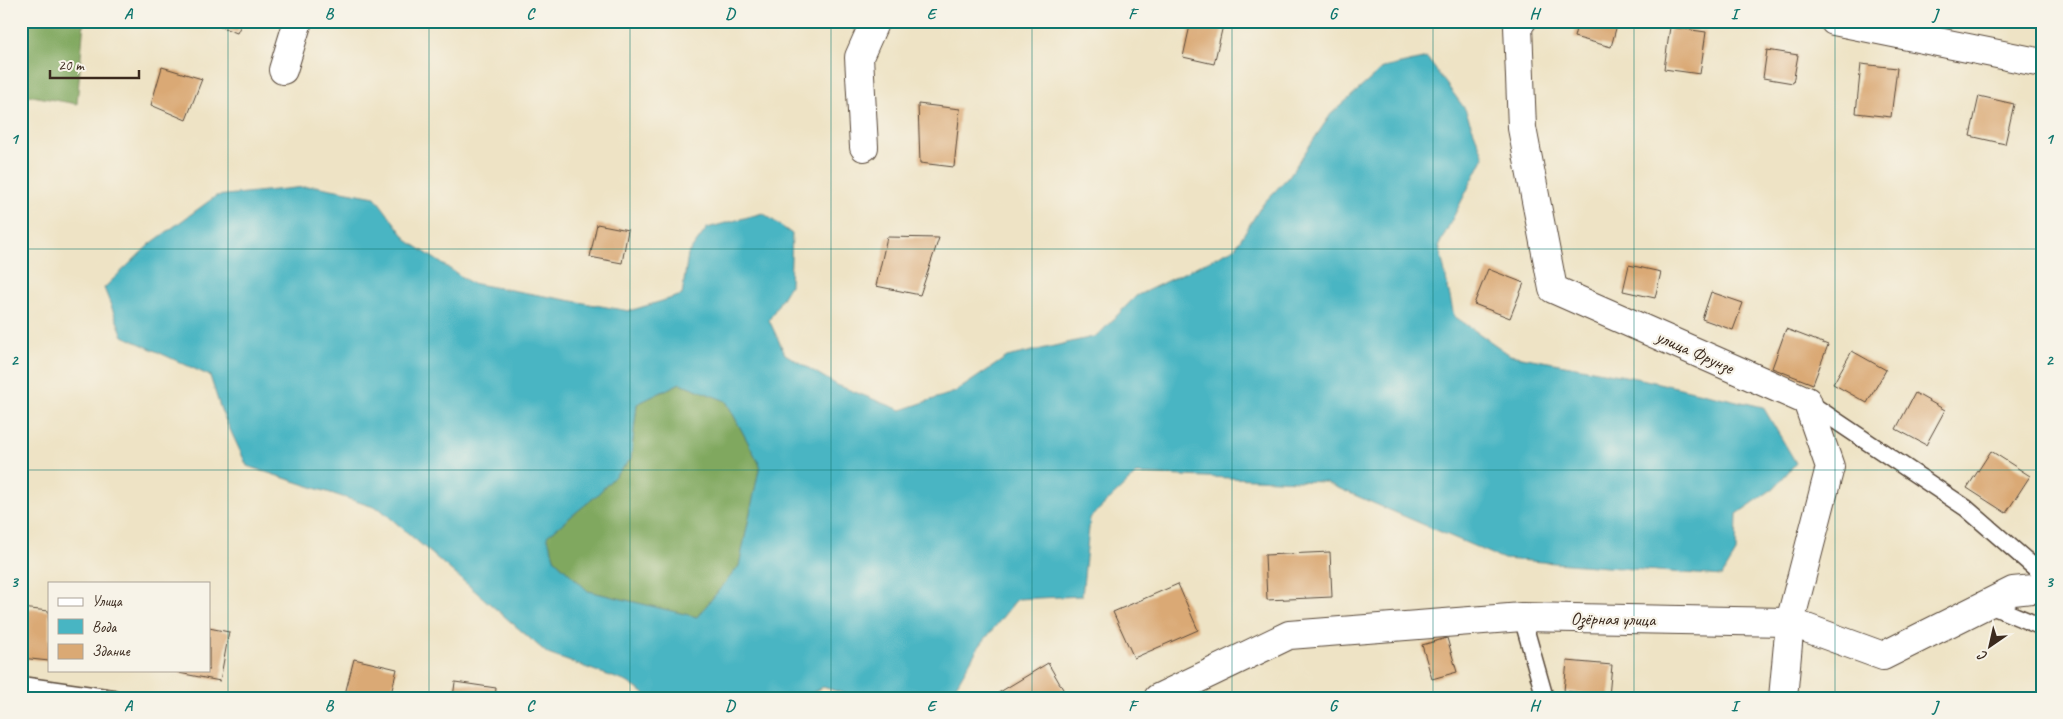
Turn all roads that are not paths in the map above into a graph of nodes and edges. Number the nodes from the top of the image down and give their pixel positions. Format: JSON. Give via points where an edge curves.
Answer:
{"nodes":[{"id":1,"x":298,"y":21,"type":"edge"},
{"id":2,"x":875,"y":21,"type":"edge"},
{"id":3,"x":1522,"y":21,"type":"edge"},
{"id":4,"x":1834,"y":21,"type":"edge"},
{"id":5,"x":2042,"y":63,"type":"edge"},
{"id":6,"x":283,"y":70,"type":"dead end"},
{"id":7,"x":864,"y":147,"type":"dead end"},
{"id":8,"x":1807,"y":401,"type":"junction"},
{"id":9,"x":2042,"y":574,"type":"edge"},
{"id":10,"x":2042,"y":588,"type":"edge"},
{"id":11,"x":1987,"y":604,"type":"junction"},
{"id":12,"x":1522,"y":617,"type":"junction"},
{"id":13,"x":1790,"y":622,"type":"junction"},
{"id":14,"x":2042,"y":627,"type":"edge"},
{"id":15,"x":21,"y":685,"type":"edge"},
{"id":16,"x":1171,"y":695,"type":"edge"},
{"id":17,"x":113,"y":698,"type":"edge"},
{"id":18,"x":1545,"y":698,"type":"edge"},
{"id":19,"x":1783,"y":698,"type":"edge"}],
"edges":[{"from":1,"to":6,"type":"street"},
{"from":2,"to":7,"type":"street","via":[[859,57]]},
{"from":3,"to":8,"type":"street","name":"улица Фрунзе","via":[[1518,26],[1522,128],[1553,289]]},
{"from":4,"to":5,"type":"street"},
{"from":8,"to":9,"type":"lane","via":[[1966,508]]},
{"from":8,"to":13,"type":"street","via":[[1830,467]]},
{"from":10,"to":11,"type":"street","name":"Озёрная улица","via":[[2014,591]]},
{"from":11,"to":13,"type":"street","name":"Озёрная улица","via":[[1883,656]]},
{"from":11,"to":14,"type":"lane"},
{"from":12,"to":13,"type":"street","name":"Озёрная улица"},
{"from":12,"to":16,"type":"street","name":"Озёрная улица","via":[[1290,635]]},
{"from":12,"to":18,"type":"lane"},
{"from":13,"to":19,"type":"street"},
{"from":15,"to":17,"type":"lane"}]}
